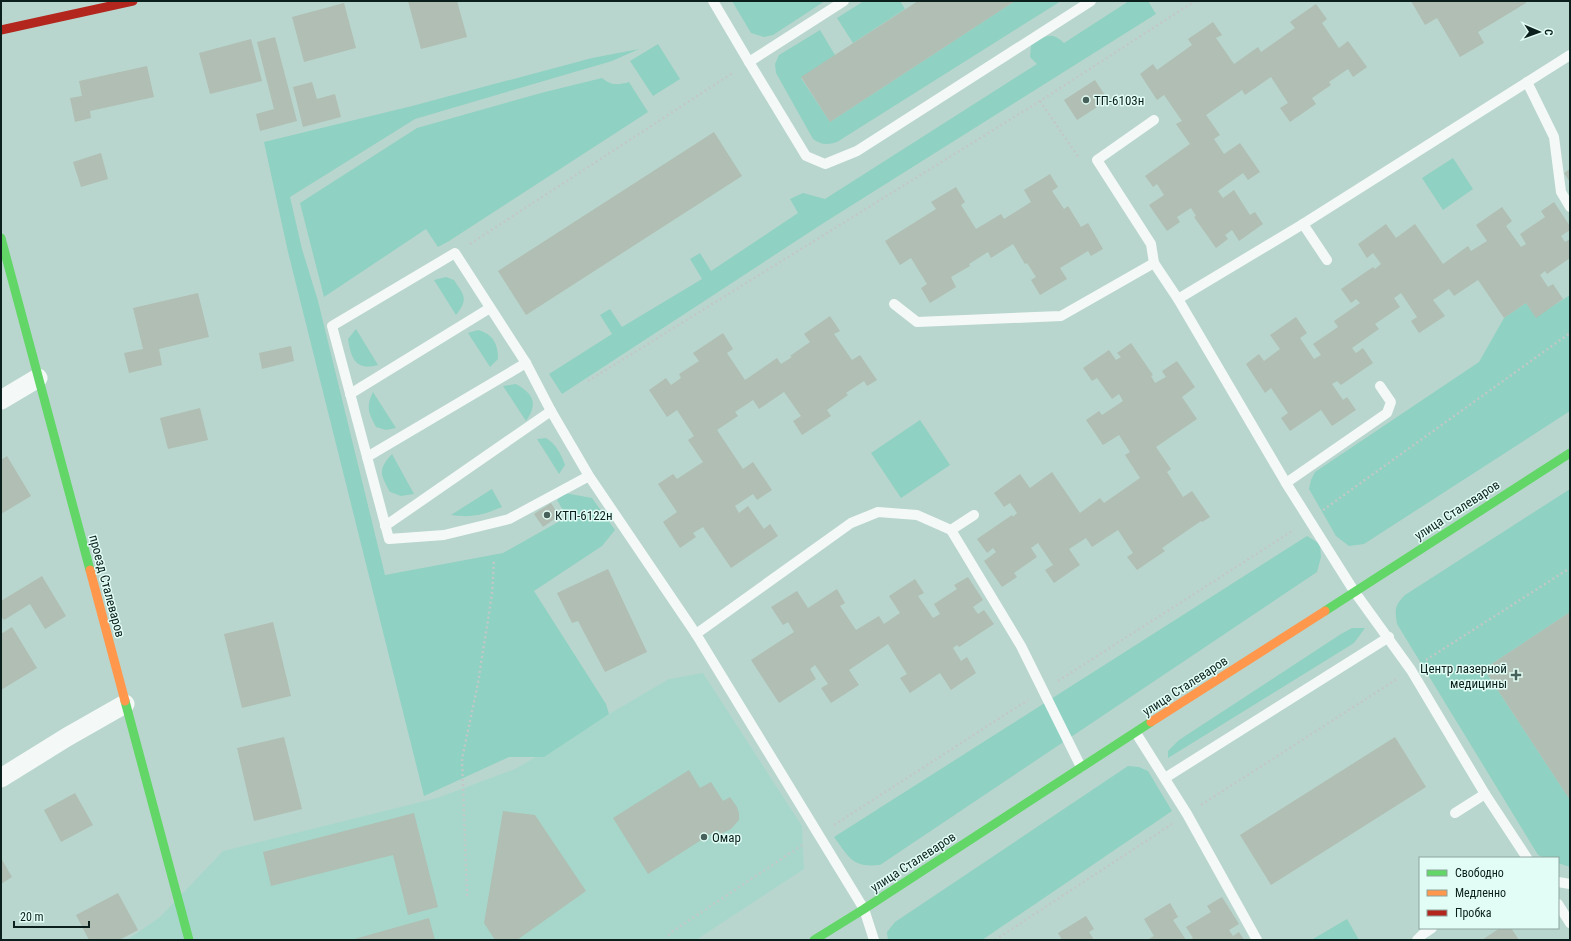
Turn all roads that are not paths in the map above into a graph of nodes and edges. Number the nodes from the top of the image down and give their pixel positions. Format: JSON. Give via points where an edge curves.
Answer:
{"nodes":[{"id":1,"x":133,"y":1,"type":"edge"},
{"id":2,"x":713,"y":1,"type":"edge"},
{"id":3,"x":844,"y":1,"type":"edge"},
{"id":4,"x":1091,"y":1,"type":"edge"},
{"id":5,"x":1,"y":30,"type":"edge"},
{"id":6,"x":1570,"y":55,"type":"edge"},
{"id":7,"x":749,"y":62,"type":"junction"},
{"id":8,"x":1527,"y":82,"type":"junction"},
{"id":9,"x":1154,"y":120,"type":"dead end"},
{"id":10,"x":1570,"y":207,"type":"edge"},
{"id":11,"x":1303,"y":224,"type":"junction"},
{"id":12,"x":1,"y":238,"type":"edge"},
{"id":13,"x":1328,"y":260,"type":"dead end"},
{"id":14,"x":1154,"y":263,"type":"junction"},
{"id":15,"x":1178,"y":299,"type":"junction"},
{"id":16,"x":894,"y":304,"type":"dead end"},
{"id":17,"x":490,"y":308,"type":"junction"},
{"id":18,"x":526,"y":362,"type":"junction"},
{"id":19,"x":38,"y":378,"type":"junction"},
{"id":20,"x":1380,"y":386,"type":"dead end"},
{"id":21,"x":350,"y":394,"type":"junction"},
{"id":22,"x":1,"y":400,"type":"edge"},
{"id":23,"x":551,"y":411,"type":"junction"},
{"id":24,"x":1570,"y":453,"type":"edge"},
{"id":25,"x":367,"y":457,"type":"junction"},
{"id":26,"x":589,"y":476,"type":"junction"},
{"id":27,"x":1286,"y":483,"type":"junction"},
{"id":28,"x":974,"y":515,"type":"dead end"},
{"id":29,"x":385,"y":526,"type":"junction"},
{"id":30,"x":951,"y":530,"type":"junction"},
{"id":31,"x":1354,"y":591,"type":"junction"},
{"id":32,"x":696,"y":634,"type":"junction"},
{"id":33,"x":1389,"y":637,"type":"junction"},
{"id":34,"x":125,"y":704,"type":"junction"},
{"id":35,"x":1136,"y":732,"type":"junction"},
{"id":36,"x":1081,"y":767,"type":"junction"},
{"id":37,"x":1,"y":778,"type":"edge"},
{"id":38,"x":1165,"y":778,"type":"junction"},
{"id":39,"x":1485,"y":794,"type":"junction"},
{"id":40,"x":1455,"y":813,"type":"dead end"},
{"id":41,"x":1525,"y":857,"type":"edge"},
{"id":42,"x":1559,"y":882,"type":"edge"},
{"id":43,"x":1570,"y":884,"type":"edge"},
{"id":44,"x":1559,"y":906,"type":"edge"},
{"id":45,"x":864,"y":909,"type":"junction"},
{"id":46,"x":1570,"y":923,"type":"edge"},
{"id":47,"x":1430,"y":929,"type":"edge"},
{"id":48,"x":189,"y":940,"type":"edge"},
{"id":49,"x":814,"y":940,"type":"edge"},
{"id":50,"x":874,"y":940,"type":"edge"},
{"id":51,"x":1257,"y":940,"type":"edge"},
{"id":52,"x":1417,"y":940,"type":"edge"}],
"edges":[{"from":1,"to":5,"type":"main road"},
{"from":2,"to":7,"type":"lane"},
{"from":3,"to":7,"type":"lane"},
{"from":4,"to":7,"type":"lane","via":[[857,151],[825,164],[806,156]]},
{"from":6,"to":8,"type":"lane"},
{"from":8,"to":10,"type":"lane","via":[[1554,137],[1561,192]]},
{"from":8,"to":11,"type":"lane"},
{"from":9,"to":14,"type":"lane","via":[[1097,160],[1151,244]]},
{"from":11,"to":13,"type":"lane"},
{"from":11,"to":15,"type":"lane"},
{"from":12,"to":19,"type":"main road","name":"проезд Сталеваров"},
{"from":14,"to":15,"type":"lane"},
{"from":14,"to":16,"type":"lane","via":[[1061,316],[917,322]]},
{"from":15,"to":27,"type":"lane"},
{"from":17,"to":18,"type":"lane"},
{"from":17,"to":21,"type":"lane"},
{"from":17,"to":21,"type":"lane","via":[[455,253],[332,326]]},
{"from":18,"to":23,"type":"lane"},
{"from":18,"to":25,"type":"lane"},
{"from":19,"to":22,"type":"street"},
{"from":19,"to":34,"type":"main road","name":"проезд Сталеваров"},
{"from":20,"to":27,"type":"lane","via":[[1391,402],[1387,414]]},
{"from":21,"to":25,"type":"lane"},
{"from":23,"to":26,"type":"lane"},
{"from":23,"to":29,"type":"lane"},
{"from":24,"to":31,"type":"main road","name":"улица Сталеваров"},
{"from":25,"to":29,"type":"lane"},
{"from":26,"to":29,"type":"lane","via":[[509,519],[444,535],[389,539]]},
{"from":26,"to":32,"type":"lane"},
{"from":27,"to":31,"type":"lane"},
{"from":28,"to":30,"type":"lane"},
{"from":30,"to":32,"type":"lane","via":[[918,515],[878,512],[851,522]]},
{"from":30,"to":36,"type":"lane","via":[[1021,646]]},
{"from":31,"to":33,"type":"lane"},
{"from":31,"to":35,"type":"main road","name":"улица Сталеваров"},
{"from":32,"to":45,"type":"lane"},
{"from":33,"to":38,"type":"lane"},
{"from":33,"to":39,"type":"lane"},
{"from":34,"to":37,"type":"street"},
{"from":34,"to":48,"type":"main road","name":"проезд Сталеваров"},
{"from":35,"to":36,"type":"main road","name":"улица Сталеваров"},
{"from":35,"to":38,"type":"lane"},
{"from":36,"to":45,"type":"main road","name":"улица Сталеваров"},
{"from":38,"to":51,"type":"lane"},
{"from":39,"to":40,"type":"lane"},
{"from":39,"to":41,"type":"lane"},
{"from":42,"to":43,"type":"lane"},
{"from":44,"to":46,"type":"lane"},
{"from":45,"to":49,"type":"main road","name":"улица Сталеваров"},
{"from":45,"to":50,"type":"lane"},
{"from":47,"to":52,"type":"lane"}]}
